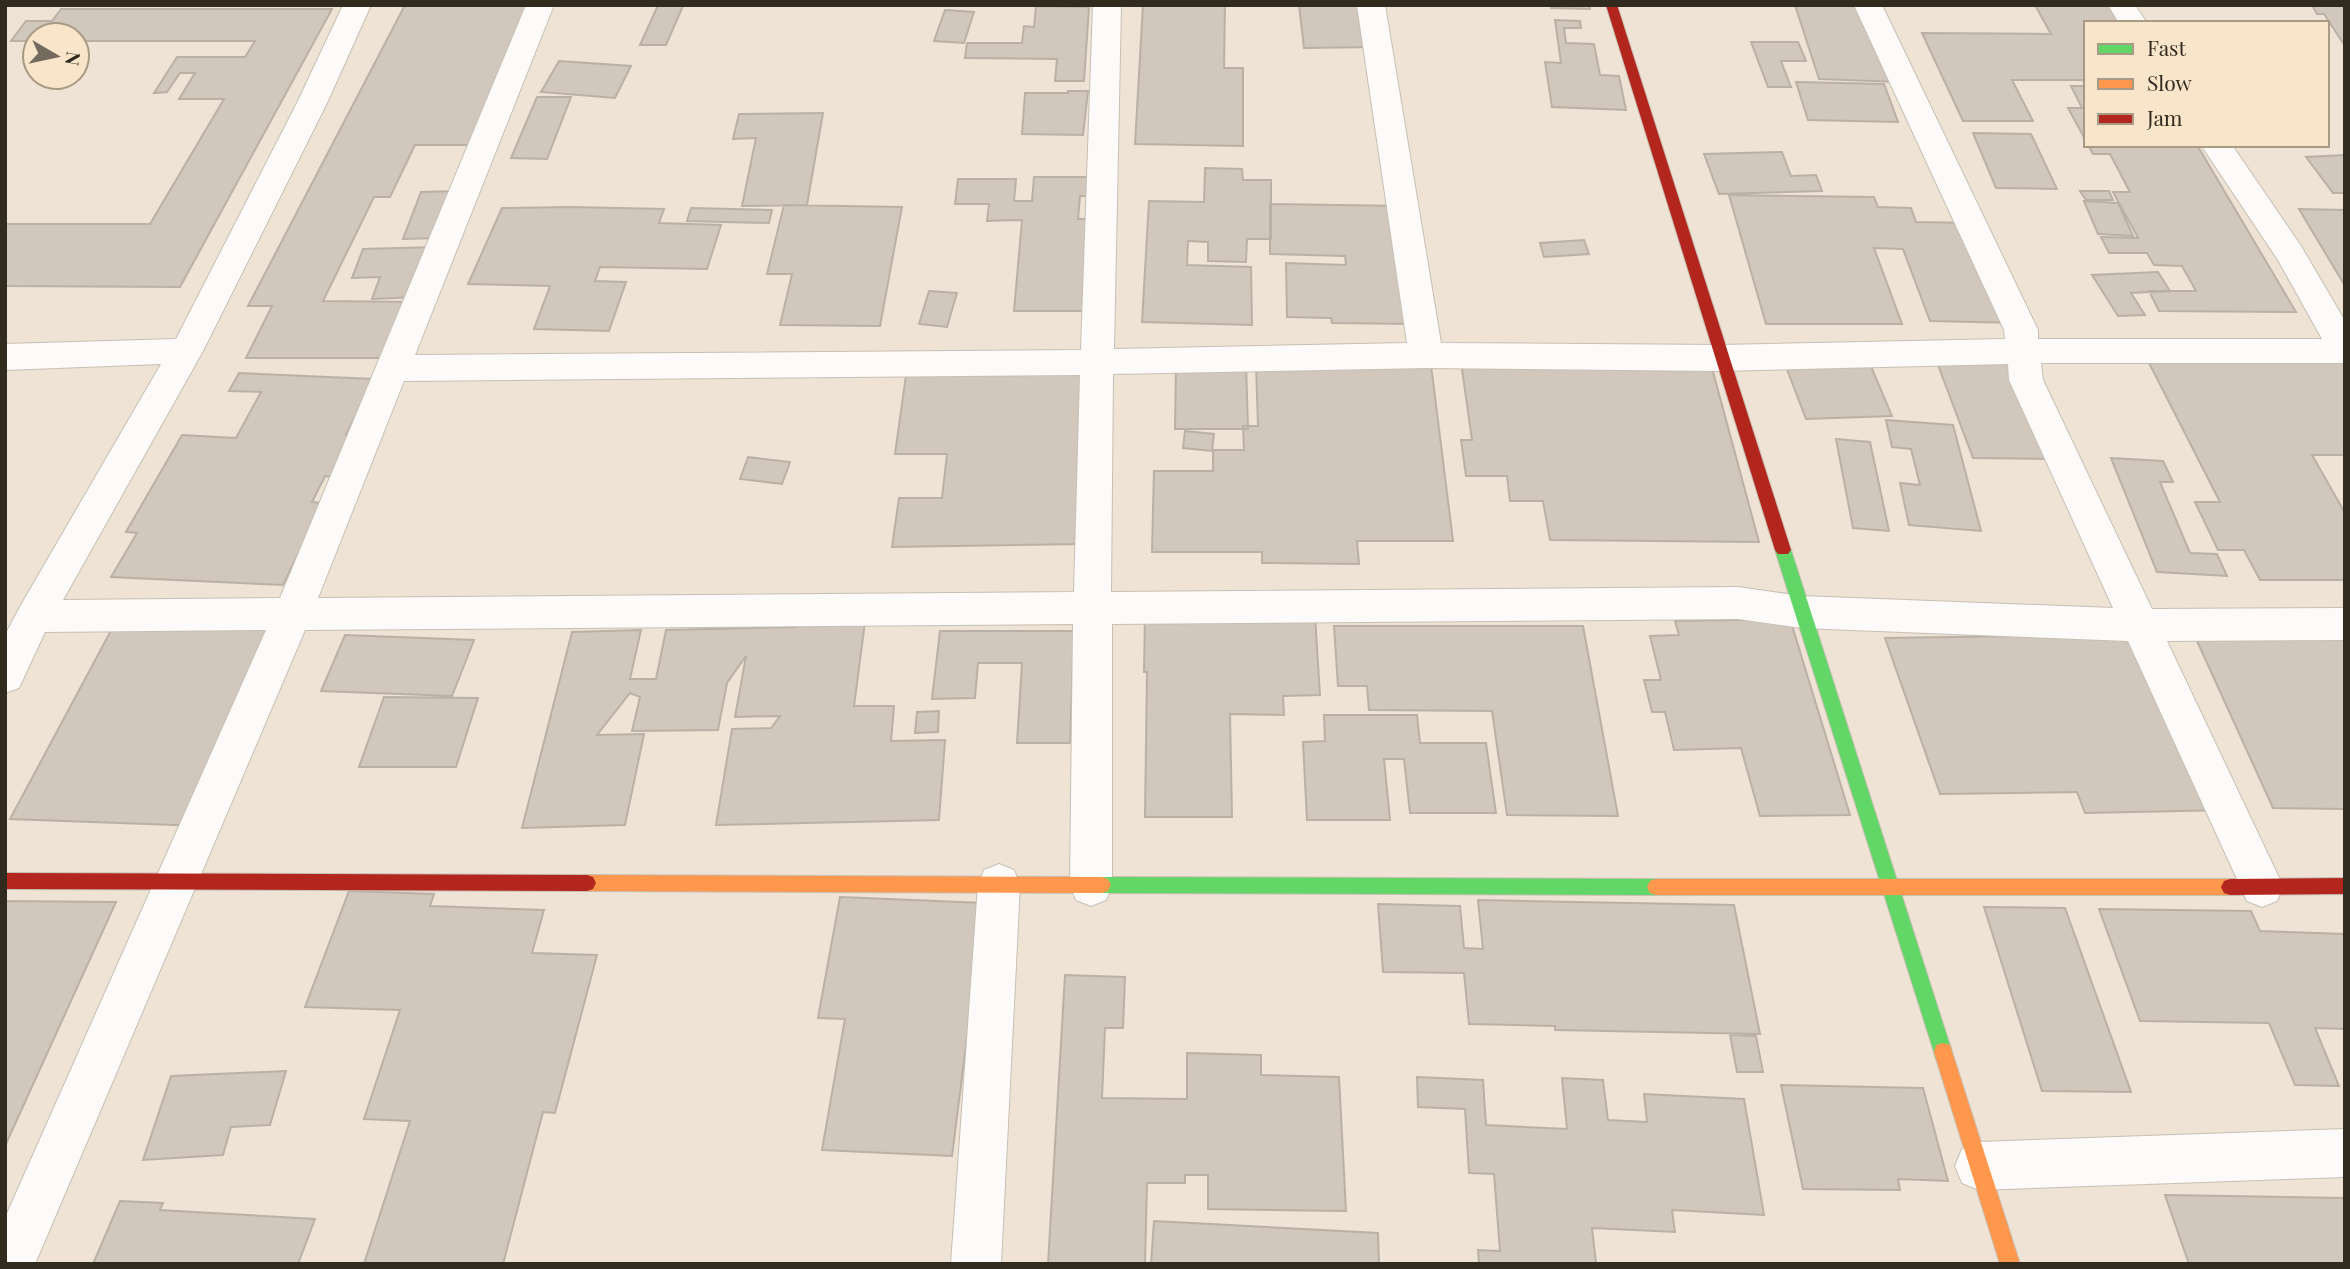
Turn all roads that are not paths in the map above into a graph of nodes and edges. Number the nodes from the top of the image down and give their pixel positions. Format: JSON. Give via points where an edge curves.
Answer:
{"nodes":[{"id":1,"x":357,"y":5,"type":"edge"},
{"id":2,"x":540,"y":5,"type":"edge"},
{"id":3,"x":1107,"y":5,"type":"edge"},
{"id":4,"x":1371,"y":5,"type":"edge"},
{"id":5,"x":1611,"y":5,"type":"edge"},
{"id":6,"x":1868,"y":5,"type":"edge"},
{"id":7,"x":2121,"y":5,"type":"edge"},
{"id":8,"x":2132,"y":21,"type":"edge"},
{"id":9,"x":2217,"y":147,"type":"edge"},
{"id":10,"x":2345,"y":350,"type":"edge"},
{"id":11,"x":186,"y":351,"type":"junction"},
{"id":12,"x":2023,"y":351,"type":"junction"},
{"id":13,"x":1426,"y":355,"type":"junction"},
{"id":14,"x":5,"y":357,"type":"edge"},
{"id":15,"x":1721,"y":358,"type":"junction"},
{"id":16,"x":1097,"y":362,"type":"junction"},
{"id":17,"x":393,"y":368,"type":"junction"},
{"id":18,"x":1092,"y":606,"type":"junction"},
{"id":19,"x":1802,"y":612,"type":"junction"},
{"id":20,"x":293,"y":613,"type":"junction"},
{"id":21,"x":34,"y":616,"type":"junction"},
{"id":22,"x":2345,"y":624,"type":"edge"},
{"id":23,"x":2140,"y":625,"type":"junction"},
{"id":24,"x":5,"y":676,"type":"edge"},
{"id":25,"x":5,"y":881,"type":"edge"},
{"id":26,"x":177,"y":882,"type":"junction"},
{"id":27,"x":999,"y":885,"type":"junction"},
{"id":28,"x":1091,"y":885,"type":"junction"},
{"id":29,"x":2262,"y":886,"type":"junction"},
{"id":30,"x":2345,"y":886,"type":"edge"},
{"id":31,"x":1892,"y":888,"type":"junction"},
{"id":32,"x":2345,"y":1153,"type":"edge"},
{"id":33,"x":1979,"y":1166,"type":"junction"},
{"id":34,"x":10,"y":1264,"type":"edge"},
{"id":35,"x":976,"y":1264,"type":"edge"},
{"id":36,"x":2010,"y":1264,"type":"edge"}],
"edges":[{"from":1,"to":11,"type":"street"},
{"from":2,"to":17,"type":"street"},
{"from":3,"to":16,"type":"street"},
{"from":4,"to":13,"type":"street"},
{"from":5,"to":15,"type":"street"},
{"from":6,"to":12,"type":"street","via":[[2021,330]]},
{"from":7,"to":8,"type":"street"},
{"from":9,"to":10,"type":"street","via":[[2290,254]]},
{"from":10,"to":12,"type":"street"},
{"from":11,"to":14,"type":"street"},
{"from":11,"to":21,"type":"street"},
{"from":12,"to":15,"type":"street"},
{"from":12,"to":23,"type":"street","via":[[2026,380]]},
{"from":13,"to":15,"type":"street"},
{"from":13,"to":16,"type":"street"},
{"from":15,"to":19,"type":"street"},
{"from":16,"to":17,"type":"street"},
{"from":16,"to":18,"type":"street"},
{"from":17,"to":20,"type":"street"},
{"from":18,"to":19,"type":"street","via":[[1738,603]]},
{"from":18,"to":20,"type":"street"},
{"from":18,"to":28,"type":"street"},
{"from":19,"to":23,"type":"street"},
{"from":19,"to":31,"type":"street"},
{"from":20,"to":21,"type":"street"},
{"from":20,"to":26,"type":"street"},
{"from":21,"to":24,"type":"street"},
{"from":22,"to":23,"type":"street"},
{"from":23,"to":29,"type":"street"},
{"from":25,"to":26,"type":"street"},
{"from":26,"to":27,"type":"street"},
{"from":26,"to":34,"type":"street"},
{"from":27,"to":28,"type":"street"},
{"from":27,"to":35,"type":"street"},
{"from":28,"to":31,"type":"street"},
{"from":29,"to":30,"type":"street"},
{"from":29,"to":31,"type":"street"},
{"from":31,"to":33,"type":"street"},
{"from":32,"to":33,"type":"street"},
{"from":33,"to":36,"type":"street"}]}
